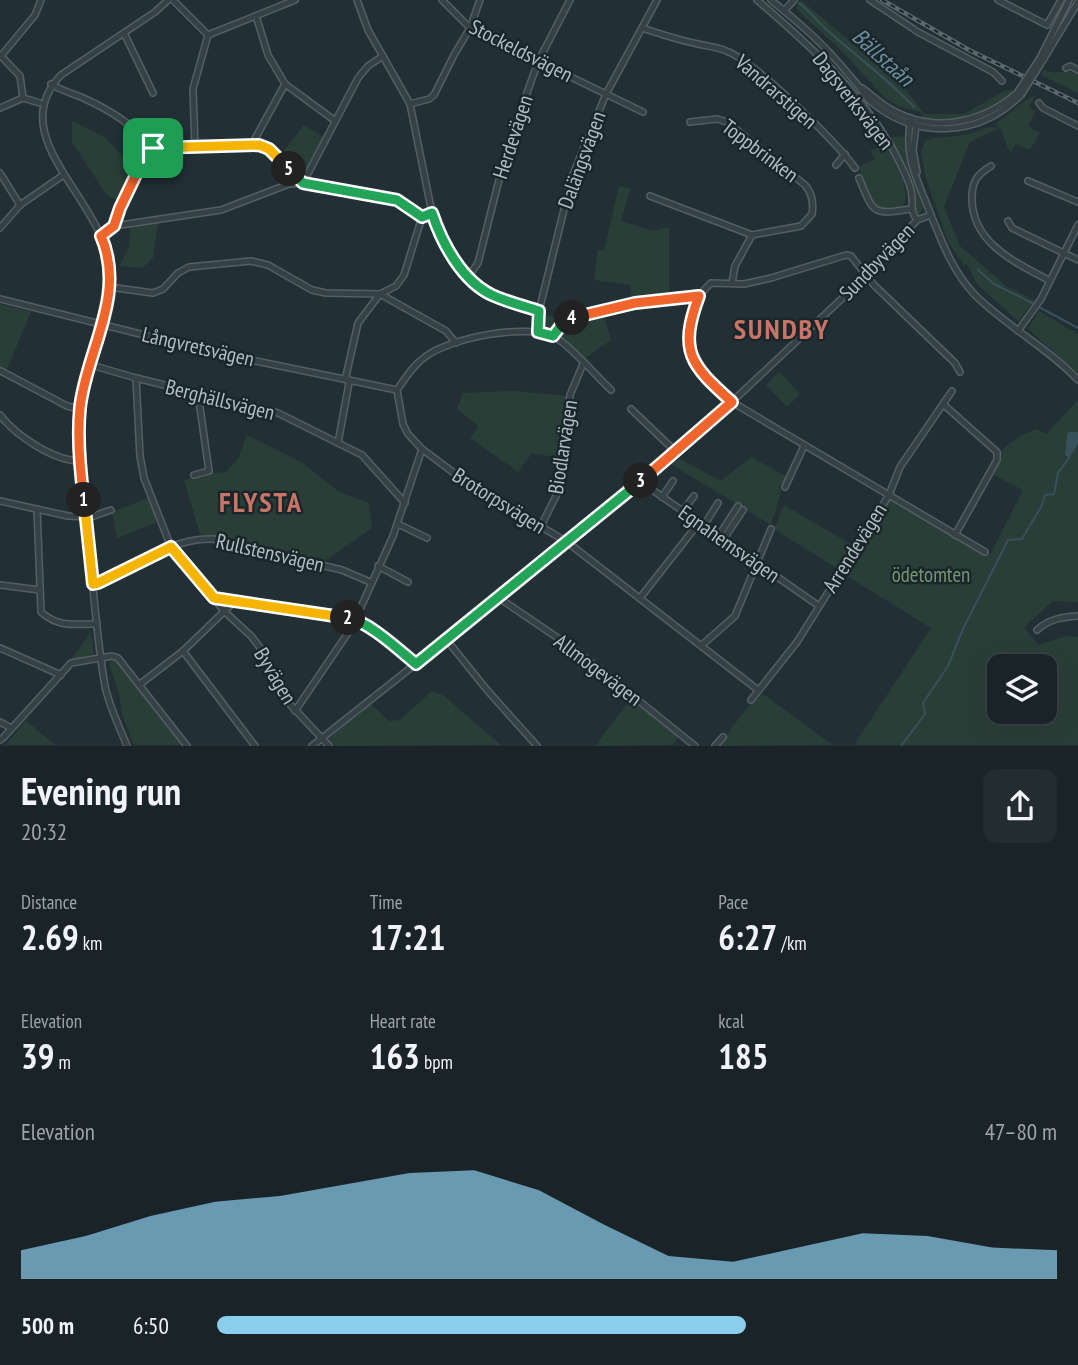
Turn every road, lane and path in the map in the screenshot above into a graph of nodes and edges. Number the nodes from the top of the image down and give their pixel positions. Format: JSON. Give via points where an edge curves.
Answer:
{"nodes":[{"id":1,"x":41,"y":0,"type":"edge"},
{"id":2,"x":171,"y":0,"type":"edge"},
{"id":3,"x":295,"y":0,"type":"edge"},
{"id":4,"x":357,"y":0,"type":"edge"},
{"id":5,"x":442,"y":0,"type":"edge"},
{"id":6,"x":480,"y":0,"type":"edge"},
{"id":7,"x":570,"y":0,"type":"edge"},
{"id":8,"x":657,"y":0,"type":"edge"},
{"id":9,"x":757,"y":0,"type":"edge"},
{"id":10,"x":771,"y":0,"type":"edge"},
{"id":11,"x":794,"y":0,"type":"edge"},
{"id":12,"x":870,"y":0,"type":"edge"},
{"id":13,"x":998,"y":0,"type":"edge"},
{"id":14,"x":1061,"y":0,"type":"edge"},
{"id":15,"x":1069,"y":0,"type":"edge"},
{"id":16,"x":1078,"y":2,"type":"edge"},
{"id":17,"x":784,"y":11,"type":"junction"},
{"id":18,"x":256,"y":16,"type":"junction"},
{"id":19,"x":470,"y":28,"type":"junction"},
{"id":20,"x":642,"y":28,"type":"junction"},
{"id":21,"x":124,"y":33,"type":"junction"},
{"id":22,"x":208,"y":35,"type":"junction"},
{"id":23,"x":0,"y":56,"type":"edge"},
{"id":24,"x":383,"y":56,"type":"junction"},
{"id":25,"x":1042,"y":59,"type":"junction"},
{"id":26,"x":538,"y":62,"type":"junction"},
{"id":27,"x":1066,"y":68,"type":"dead end"},
{"id":28,"x":1078,"y":70,"type":"edge"},
{"id":29,"x":1002,"y":81,"type":"dead end"},
{"id":30,"x":51,"y":84,"type":"junction"},
{"id":31,"x":285,"y":84,"type":"junction"},
{"id":32,"x":153,"y":93,"type":"dead end"},
{"id":33,"x":606,"y":94,"type":"junction"},
{"id":34,"x":23,"y":98,"type":"junction"},
{"id":35,"x":40,"y":103,"type":"junction"},
{"id":36,"x":1039,"y":103,"type":"dead end"},
{"id":37,"x":410,"y":104,"type":"junction"},
{"id":38,"x":0,"y":108,"type":"edge"},
{"id":39,"x":643,"y":112,"type":"dead end"},
{"id":40,"x":334,"y":120,"type":"junction"},
{"id":41,"x":690,"y":122,"type":"dead end"},
{"id":42,"x":913,"y":122,"type":"junction"},
{"id":43,"x":1078,"y":125,"type":"edge"},
{"id":44,"x":251,"y":146,"type":"junction"},
{"id":45,"x":195,"y":147,"type":"junction"},
{"id":46,"x":153,"y":148,"type":"junction"},
{"id":47,"x":845,"y":154,"type":"junction"},
{"id":48,"x":836,"y":165,"type":"dead end"},
{"id":49,"x":991,"y":166,"type":"dead end"},
{"id":50,"x":855,"y":168,"type":"dead end"},
{"id":51,"x":0,"y":173,"type":"edge"},
{"id":52,"x":62,"y":176,"type":"junction"},
{"id":53,"x":859,"y":178,"type":"dead end"},
{"id":54,"x":1028,"y":181,"type":"dead end"},
{"id":55,"x":303,"y":183,"type":"junction"},
{"id":56,"x":650,"y":196,"type":"dead end"},
{"id":57,"x":1078,"y":202,"type":"edge"},
{"id":58,"x":20,"y":205,"type":"junction"},
{"id":59,"x":911,"y":209,"type":"junction"},
{"id":60,"x":432,"y":213,"type":"junction"},
{"id":61,"x":931,"y":215,"type":"junction"},
{"id":62,"x":422,"y":217,"type":"junction"},
{"id":63,"x":918,"y":220,"type":"junction"},
{"id":64,"x":1008,"y":221,"type":"dead end"},
{"id":65,"x":1078,"y":225,"type":"edge"},
{"id":66,"x":114,"y":226,"type":"junction"},
{"id":67,"x":0,"y":228,"type":"edge"},
{"id":68,"x":752,"y":234,"type":"junction"},
{"id":69,"x":101,"y":236,"type":"junction"},
{"id":70,"x":1064,"y":254,"type":"junction"},
{"id":71,"x":1078,"y":260,"type":"edge"},
{"id":72,"x":867,"y":275,"type":"junction"},
{"id":73,"x":468,"y":277,"type":"junction"},
{"id":74,"x":1051,"y":281,"type":"junction"},
{"id":75,"x":733,"y":283,"type":"junction"},
{"id":76,"x":108,"y":287,"type":"junction"},
{"id":77,"x":380,"y":293,"type":"junction"},
{"id":78,"x":699,"y":296,"type":"junction"},
{"id":79,"x":0,"y":299,"type":"edge"},
{"id":80,"x":539,"y":311,"type":"junction"},
{"id":81,"x":103,"y":325,"type":"junction"},
{"id":82,"x":1018,"y":331,"type":"junction"},
{"id":83,"x":538,"y":332,"type":"junction"},
{"id":84,"x":553,"y":336,"type":"junction"},
{"id":85,"x":456,"y":343,"type":"junction"},
{"id":86,"x":583,"y":364,"type":"junction"},
{"id":87,"x":91,"y":365,"type":"junction"},
{"id":88,"x":1,"y":371,"type":"edge"},
{"id":89,"x":960,"y":372,"type":"dead end"},
{"id":90,"x":136,"y":378,"type":"junction"},
{"id":91,"x":348,"y":380,"type":"junction"},
{"id":92,"x":1078,"y":380,"type":"edge"},
{"id":93,"x":397,"y":390,"type":"junction"},
{"id":94,"x":611,"y":390,"type":"dead end"},
{"id":95,"x":952,"y":391,"type":"dead end"},
{"id":96,"x":198,"y":394,"type":"junction"},
{"id":97,"x":732,"y":402,"type":"junction"},
{"id":98,"x":943,"y":404,"type":"junction"},
{"id":99,"x":80,"y":409,"type":"junction"},
{"id":100,"x":631,"y":409,"type":"dead end"},
{"id":101,"x":0,"y":415,"type":"edge"},
{"id":102,"x":338,"y":443,"type":"junction"},
{"id":103,"x":804,"y":446,"type":"junction"},
{"id":104,"x":422,"y":449,"type":"junction"},
{"id":105,"x":676,"y":452,"type":"junction"},
{"id":106,"x":79,"y":461,"type":"junction"},
{"id":107,"x":194,"y":475,"type":"dead end"},
{"id":108,"x":673,"y":481,"type":"dead end"},
{"id":109,"x":640,"y":482,"type":"junction"},
{"id":110,"x":785,"y":487,"type":"dead end"},
{"id":111,"x":889,"y":495,"type":"junction"},
{"id":112,"x":694,"y":496,"type":"dead end"},
{"id":113,"x":662,"y":497,"type":"junction"},
{"id":114,"x":0,"y":501,"type":"edge"},
{"id":115,"x":405,"y":503,"type":"junction"},
{"id":116,"x":718,"y":503,"type":"dead end"},
{"id":117,"x":741,"y":508,"type":"dead end"},
{"id":118,"x":37,"y":509,"type":"junction"},
{"id":119,"x":111,"y":510,"type":"dead end"},
{"id":120,"x":682,"y":512,"type":"junction"},
{"id":121,"x":86,"y":516,"type":"junction"},
{"id":122,"x":398,"y":524,"type":"junction"},
{"id":123,"x":701,"y":526,"type":"junction"},
{"id":124,"x":540,"y":528,"type":"junction"},
{"id":125,"x":771,"y":529,"type":"dead end"},
{"id":126,"x":956,"y":535,"type":"junction"},
{"id":127,"x":427,"y":538,"type":"dead end"},
{"id":128,"x":720,"y":539,"type":"junction"},
{"id":129,"x":567,"y":542,"type":"junction"},
{"id":130,"x":171,"y":547,"type":"junction"},
{"id":131,"x":985,"y":552,"type":"dead end"},
{"id":132,"x":757,"y":564,"type":"junction"},
{"id":133,"x":378,"y":566,"type":"junction"},
{"id":134,"x":370,"y":582,"type":"junction"},
{"id":135,"x":408,"y":582,"type":"dead end"},
{"id":136,"x":93,"y":584,"type":"junction"},
{"id":137,"x":0,"y":585,"type":"edge"},
{"id":138,"x":40,"y":590,"type":"junction"},
{"id":139,"x":214,"y":598,"type":"junction"},
{"id":140,"x":499,"y":598,"type":"junction"},
{"id":141,"x":640,"y":598,"type":"junction"},
{"id":142,"x":234,"y":602,"type":"junction"},
{"id":143,"x":819,"y":606,"type":"junction"},
{"id":144,"x":224,"y":611,"type":"junction"},
{"id":145,"x":1078,"y":616,"type":"edge"},
{"id":146,"x":354,"y":619,"type":"junction"},
{"id":147,"x":97,"y":624,"type":"junction"},
{"id":148,"x":1037,"y":630,"type":"dead end"},
{"id":149,"x":446,"y":639,"type":"junction"},
{"id":150,"x":702,"y":645,"type":"junction"},
{"id":151,"x":0,"y":648,"type":"edge"},
{"id":152,"x":183,"y":651,"type":"junction"},
{"id":153,"x":101,"y":657,"type":"junction"},
{"id":154,"x":416,"y":664,"type":"junction"},
{"id":155,"x":61,"y":675,"type":"junction"},
{"id":156,"x":139,"y":685,"type":"junction"},
{"id":157,"x":758,"y":690,"type":"junction"},
{"id":158,"x":751,"y":700,"type":"dead end"},
{"id":159,"x":295,"y":711,"type":"junction"},
{"id":160,"x":0,"y":722,"type":"edge"},
{"id":161,"x":11,"y":728,"type":"junction"},
{"id":162,"x":723,"y":737,"type":"dead end"},
{"id":163,"x":320,"y":739,"type":"junction"},
{"id":164,"x":0,"y":740,"type":"edge"},
{"id":165,"x":127,"y":746,"type":"edge"},
{"id":166,"x":187,"y":746,"type":"edge"},
{"id":167,"x":255,"y":746,"type":"edge"},
{"id":168,"x":312,"y":746,"type":"edge"},
{"id":169,"x":329,"y":746,"type":"edge"},
{"id":170,"x":537,"y":746,"type":"edge"},
{"id":171,"x":695,"y":746,"type":"edge"},
{"id":172,"x":715,"y":746,"type":"edge"}],
"edges":[{"from":1,"to":23,"type":"street","via":[[35,15]]},
{"from":2,"to":21,"type":"street"},
{"from":2,"to":22,"type":"street"},
{"from":3,"to":18,"type":"street"},
{"from":4,"to":24,"type":"street"},
{"from":5,"to":19,"type":"street","name":"Stockeldsvägen"},
{"from":6,"to":19,"type":"street"},
{"from":7,"to":26,"type":"street","name":"Herdevägen"},
{"from":8,"to":20,"type":"street","name":"Dalängsvägen"},
{"from":9,"to":59,"type":"street","name":"Dagsverksvägen","via":[[836,72],[876,124],[907,180]]},
{"from":10,"to":17,"type":"street"},
{"from":11,"to":17,"type":"street"},
{"from":12,"to":29,"type":"street"},
{"from":13,"to":14,"type":"street","via":[[1047,25]]},
{"from":15,"to":25,"type":"street"},
{"from":16,"to":25,"type":"street"},
{"from":17,"to":42,"type":"street","via":[[822,45],[865,96],[879,108]]},
{"from":18,"to":22,"type":"street"},
{"from":18,"to":31,"type":"street","via":[[268,54]]},
{"from":19,"to":26,"type":"street","name":"Stockeldsvägen"},
{"from":19,"to":37,"type":"street","via":[[434,95]]},
{"from":20,"to":33,"type":"street","name":"Dalängsvägen"},
{"from":20,"to":47,"type":"street","name":"Vandrarstigen","via":[[724,49],[738,57]]},
{"from":21,"to":30,"type":"street"},
{"from":21,"to":32,"type":"street"},
{"from":22,"to":45,"type":"street","via":[[193,89]]},
{"from":23,"to":34,"type":"street","via":[[20,76]]},
{"from":24,"to":37,"type":"street"},
{"from":24,"to":40,"type":"street","via":[[358,78]]},
{"from":25,"to":42,"type":"street","bridge":true,"via":[[1019,94],[998,107],[964,121]]},
{"from":26,"to":33,"type":"street","name":"Stockeldsvägen"},
{"from":26,"to":73,"type":"street","name":"Herdevägen","via":[[510,141],[478,263]]},
{"from":27,"to":28,"type":"street"},
{"from":30,"to":35,"type":"street"},
{"from":30,"to":46,"type":"street","via":[[105,108]]},
{"from":31,"to":40,"type":"street"},
{"from":31,"to":44,"type":"street"},
{"from":33,"to":39,"type":"street","name":"Stockeldsvägen"},
{"from":33,"to":80,"type":"street","name":"Dalängsvägen","via":[[572,177]]},
{"from":34,"to":35,"type":"street"},
{"from":34,"to":38,"type":"street"},
{"from":35,"to":52,"type":"street","via":[[42,143]]},
{"from":36,"to":43,"type":"street"},
{"from":37,"to":60,"type":"street"},
{"from":40,"to":55,"type":"street"},
{"from":41,"to":68,"type":"street","name":"Toppbrinken","via":[[717,118],[727,122],[810,191],[813,207],[801,226]]},
{"from":42,"to":61,"type":"street","via":[[918,179]]},
{"from":44,"to":45,"type":"street"},
{"from":44,"to":55,"type":"street","via":[[269,149]]},
{"from":45,"to":46,"type":"street"},
{"from":46,"to":66,"type":"street","via":[[144,158]]},
{"from":47,"to":48,"type":"street"},
{"from":47,"to":50,"type":"street","name":"Vandrarstigen"},
{"from":49,"to":74,"type":"street","via":[[979,173],[974,183],[977,225],[998,250]]},
{"from":51,"to":58,"type":"street"},
{"from":52,"to":58,"type":"street"},
{"from":52,"to":69,"type":"street"},
{"from":53,"to":59,"type":"street","via":[[876,211]]},
{"from":54,"to":57,"type":"street"},
{"from":55,"to":62,"type":"street","via":[[397,200]]},
{"from":55,"to":66,"type":"street","via":[[221,210]]},
{"from":56,"to":68,"type":"street"},
{"from":58,"to":67,"type":"street"},
{"from":59,"to":63,"type":"street","name":"Dagsverksvägen"},
{"from":60,"to":62,"type":"street"},
{"from":60,"to":73,"type":"street"},
{"from":61,"to":63,"type":"street","name":"Sundbyvägen"},
{"from":61,"to":82,"type":"street","via":[[945,250],[973,293]]},
{"from":62,"to":77,"type":"street","via":[[404,275],[396,286]]},
{"from":63,"to":72,"type":"street","name":"Sundbyvägen"},
{"from":64,"to":70,"type":"street","via":[[1012,228]]},
{"from":65,"to":70,"type":"street"},
{"from":66,"to":69,"type":"street"},
{"from":68,"to":75,"type":"street","via":[[735,266]]},
{"from":69,"to":76,"type":"street","via":[[109,265]]},
{"from":70,"to":71,"type":"street"},
{"from":70,"to":74,"type":"street"},
{"from":72,"to":75,"type":"street","via":[[846,255],[771,278]]},
{"from":72,"to":89,"type":"street"},
{"from":72,"to":97,"type":"street","name":"Sundbyvägen"},
{"from":73,"to":80,"type":"street","via":[[490,294]]},
{"from":74,"to":82,"type":"street"},
{"from":75,"to":78,"type":"street","via":[[711,283]]},
{"from":76,"to":77,"type":"street","via":[[153,293],[189,267],[251,261],[268,265],[312,290]]},
{"from":76,"to":81,"type":"street"},
{"from":77,"to":85,"type":"street","via":[[446,331]]},
{"from":77,"to":91,"type":"street","via":[[358,323]]},
{"from":78,"to":84,"type":"street","via":[[635,303],[566,319]]},
{"from":78,"to":97,"type":"street","via":[[692,313],[690,356],[697,370]]},
{"from":79,"to":81,"type":"street","name":"Långvretsvägen"},
{"from":80,"to":83,"type":"street","name":"Dalängsvägen"},
{"from":81,"to":87,"type":"street"},
{"from":81,"to":91,"type":"street","name":"Långvretsvägen"},
{"from":82,"to":92,"type":"street"},
{"from":83,"to":84,"type":"street"},
{"from":83,"to":85,"type":"street","via":[[477,336]]},
{"from":84,"to":86,"type":"street"},
{"from":85,"to":93,"type":"street","via":[[425,356]]},
{"from":86,"to":94,"type":"street"},
{"from":86,"to":124,"type":"street","name":"Biodlarvägen","via":[[570,396],[561,486]]},
{"from":87,"to":90,"type":"street","name":"Berghällsvägen"},
{"from":87,"to":99,"type":"street"},
{"from":88,"to":99,"type":"street"},
{"from":90,"to":96,"type":"street","name":"Berghällsvägen"},
{"from":90,"to":130,"type":"street","name":"Byvägen","via":[[144,478]]},
{"from":91,"to":93,"type":"street","name":"Långvretsvägen"},
{"from":91,"to":102,"type":"street"},
{"from":93,"to":104,"type":"street","name":"Brotorpsvägen","via":[[403,424]]},
{"from":95,"to":98,"type":"street","name":"Arrendevägen"},
{"from":96,"to":102,"type":"street","name":"Berghällsvägen","via":[[278,413]]},
{"from":96,"to":107,"type":"street","via":[[209,471]]},
{"from":97,"to":103,"type":"street"},
{"from":97,"to":105,"type":"street","name":"Sundbyvägen"},
{"from":98,"to":111,"type":"street","name":"Arrendevägen","via":[[900,467]]},
{"from":98,"to":126,"type":"street","via":[[997,452],[997,460]]},
{"from":99,"to":106,"type":"street"},
{"from":100,"to":105,"type":"street"},
{"from":101,"to":106,"type":"street","via":[[25,439],[68,461]]},
{"from":102,"to":115,"type":"street","name":"Berghällsvägen","via":[[362,455]]},
{"from":103,"to":110,"type":"street"},
{"from":103,"to":111,"type":"street"},
{"from":104,"to":115,"type":"street"},
{"from":104,"to":124,"type":"street","name":"Brotorpsvägen"},
{"from":105,"to":109,"type":"street","name":"Sundbyvägen"},
{"from":106,"to":121,"type":"street"},
{"from":108,"to":113,"type":"street"},
{"from":109,"to":113,"type":"street","name":"Egnahemsvägen"},
{"from":109,"to":129,"type":"street","name":"Sundbyvägen"},
{"from":111,"to":126,"type":"street"},
{"from":111,"to":143,"type":"street","name":"Arrendevägen"},
{"from":112,"to":120,"type":"street"},
{"from":113,"to":120,"type":"street","name":"Egnahemsvägen"},
{"from":114,"to":118,"type":"street"},
{"from":115,"to":122,"type":"street"},
{"from":116,"to":123,"type":"street"},
{"from":117,"to":128,"type":"street"},
{"from":118,"to":121,"type":"street"},
{"from":118,"to":138,"type":"street"},
{"from":119,"to":121,"type":"street"},
{"from":120,"to":123,"type":"street","name":"Egnahemsvägen"},
{"from":121,"to":136,"type":"street"},
{"from":122,"to":127,"type":"street"},
{"from":122,"to":133,"type":"street"},
{"from":123,"to":128,"type":"street","name":"Egnahemsvägen"},
{"from":123,"to":141,"type":"street"},
{"from":124,"to":129,"type":"street","name":"Brotorpsvägen"},
{"from":125,"to":132,"type":"street"},
{"from":126,"to":131,"type":"street"},
{"from":128,"to":132,"type":"street","name":"Egnahemsvägen"},
{"from":129,"to":140,"type":"street","name":"Sundbyvägen"},
{"from":129,"to":141,"type":"street","name":"Brotorpsvägen"},
{"from":130,"to":134,"type":"street","name":"Rullstensvägen","via":[[199,538],[213,539],[342,570]]},
{"from":130,"to":136,"type":"street","name":"Rullstensvägen"},
{"from":130,"to":139,"type":"street","name":"Byvägen"},
{"from":132,"to":143,"type":"street","name":"Egnahemsvägen"},
{"from":132,"to":150,"type":"street","via":[[735,616]]},
{"from":133,"to":134,"type":"street"},
{"from":133,"to":135,"type":"street"},
{"from":134,"to":146,"type":"street"},
{"from":136,"to":147,"type":"street"},
{"from":137,"to":138,"type":"street"},
{"from":138,"to":147,"type":"street","via":[[41,612],[53,622]]},
{"from":139,"to":142,"type":"street"},
{"from":139,"to":144,"type":"street","name":"Byvägen"},
{"from":140,"to":149,"type":"street","name":"Sundbyvägen"},
{"from":140,"to":171,"type":"street","name":"Allmogevägen","via":[[576,651]]},
{"from":141,"to":150,"type":"street","name":"Brotorpsvägen"},
{"from":142,"to":144,"type":"street"},
{"from":142,"to":146,"type":"street"},
{"from":143,"to":157,"type":"street","name":"Arrendevägen"},
{"from":144,"to":152,"type":"street"},
{"from":144,"to":159,"type":"street","name":"Byvägen","via":[[264,653]]},
{"from":145,"to":148,"type":"street","via":[[1058,618]]},
{"from":146,"to":154,"type":"street"},
{"from":146,"to":159,"type":"street"},
{"from":147,"to":153,"type":"street"},
{"from":149,"to":154,"type":"street","name":"Sundbyvägen"},
{"from":149,"to":170,"type":"street"},
{"from":150,"to":157,"type":"street","name":"Brotorpsvägen"},
{"from":151,"to":155,"type":"street"},
{"from":152,"to":156,"type":"street"},
{"from":152,"to":167,"type":"street"},
{"from":153,"to":155,"type":"street","via":[[71,663]]},
{"from":153,"to":156,"type":"street","via":[[118,657]]},
{"from":153,"to":165,"type":"street","via":[[105,687]]},
{"from":154,"to":163,"type":"street","name":"Sundbyvägen"},
{"from":155,"to":161,"type":"street"},
{"from":156,"to":166,"type":"street"},
{"from":157,"to":158,"type":"street","name":"Arrendevägen"},
{"from":159,"to":163,"type":"street","name":"Byvägen"},
{"from":160,"to":161,"type":"street"},
{"from":161,"to":164,"type":"street"},
{"from":162,"to":172,"type":"street"},
{"from":163,"to":168,"type":"street","name":"Sundbyvägen"},
{"from":163,"to":169,"type":"street","name":"Byvägen"}]}
